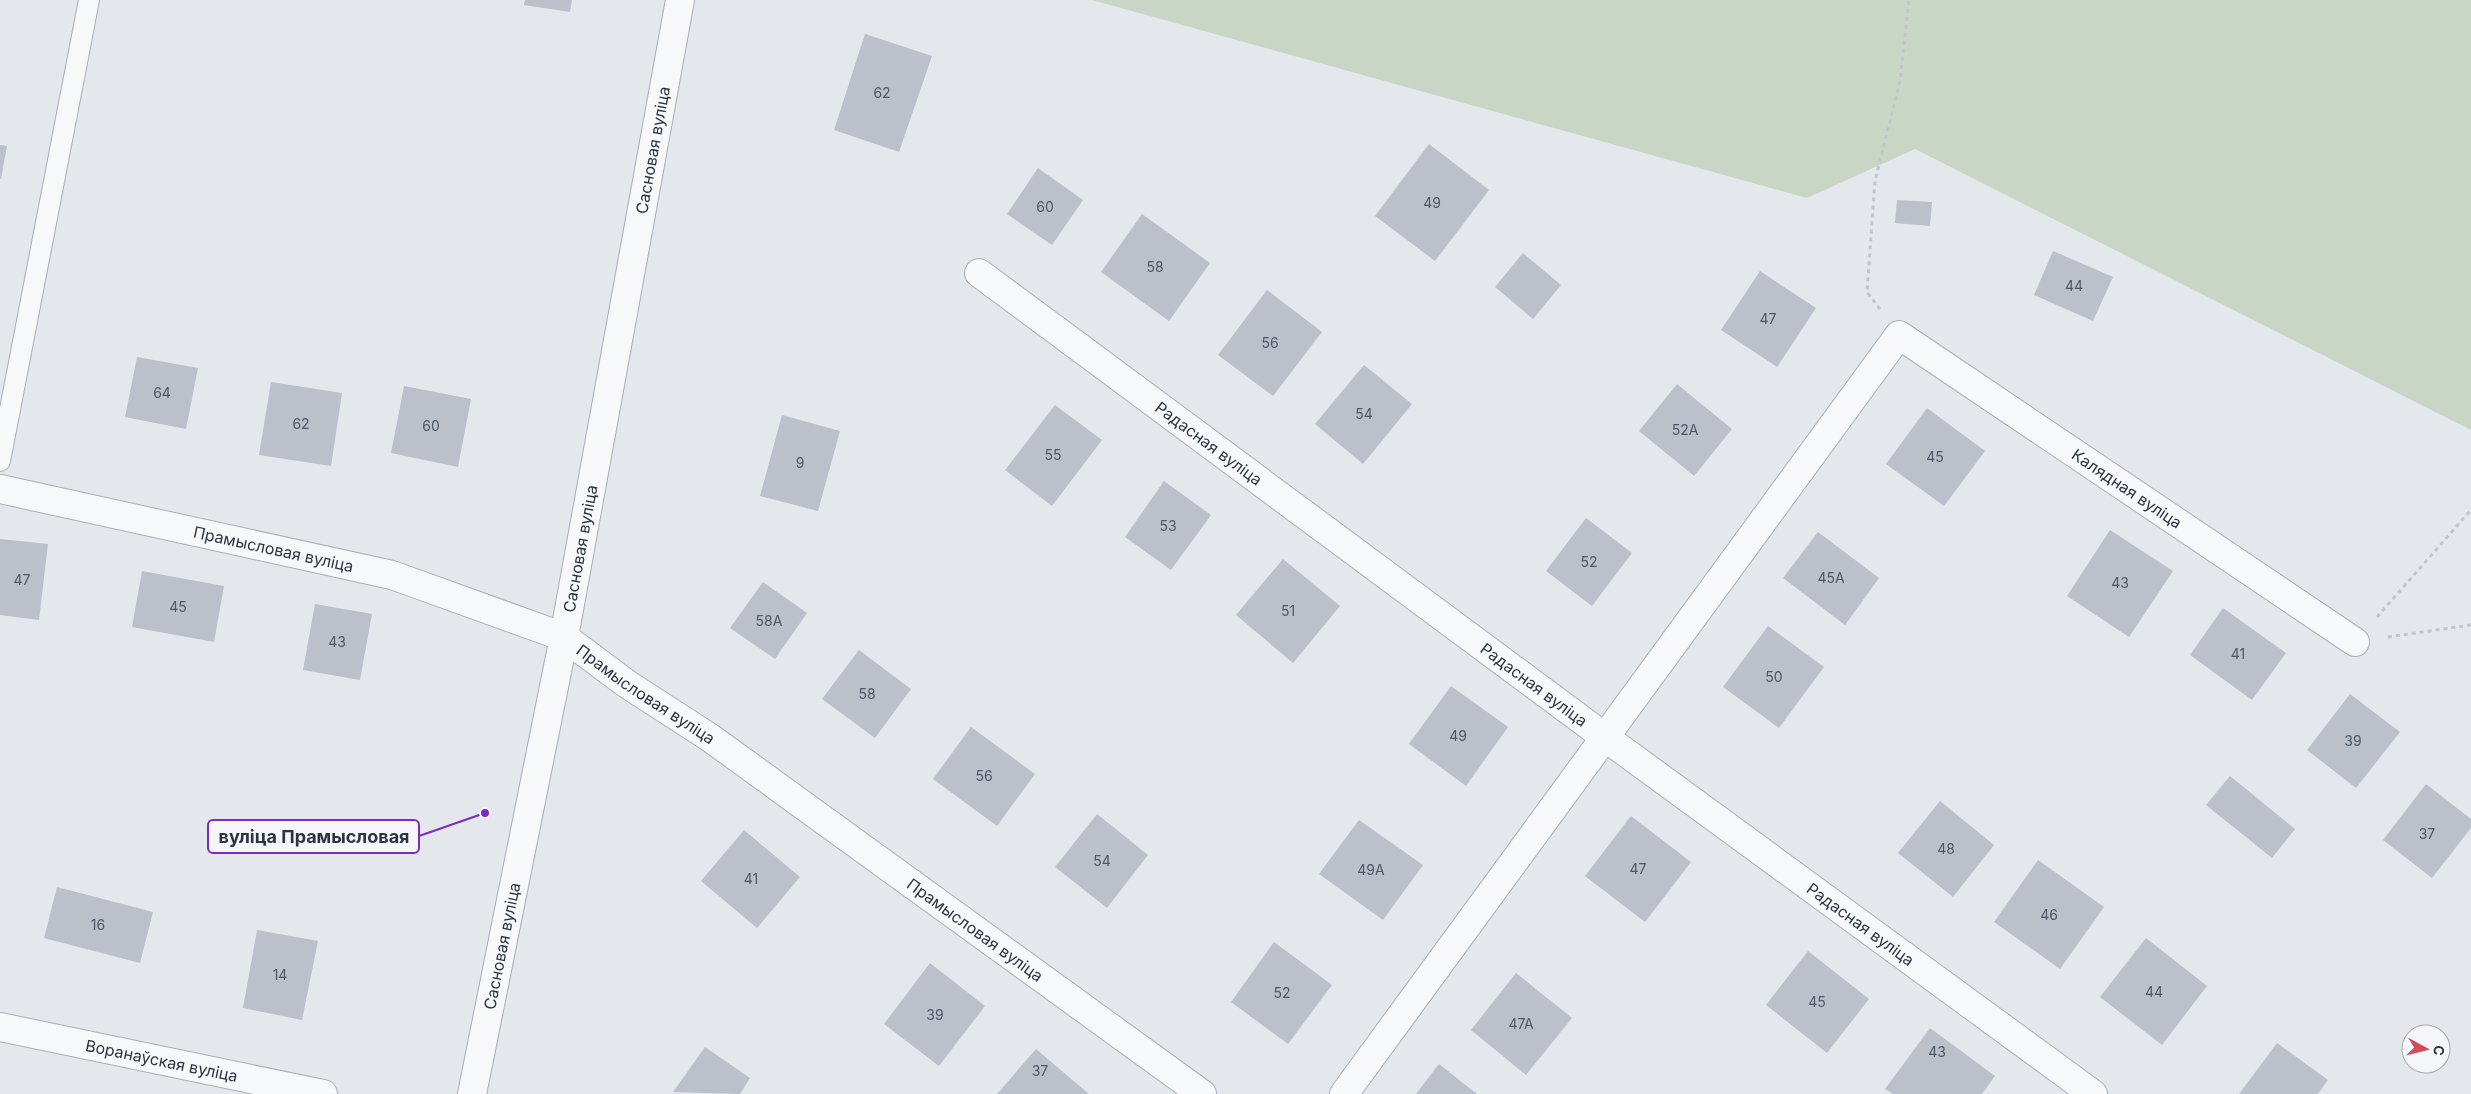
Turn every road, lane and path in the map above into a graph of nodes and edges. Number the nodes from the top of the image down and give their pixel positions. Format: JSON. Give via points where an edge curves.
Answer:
{"nodes":[{"id":1,"x":89,"y":0,"type":"edge"},
{"id":2,"x":680,"y":0,"type":"edge"},
{"id":3,"x":1909,"y":0,"type":"edge"},
{"id":4,"x":979,"y":273,"type":"dead end"},
{"id":5,"x":1899,"y":335,"type":"junction"},
{"id":6,"x":0,"y":461,"type":"edge"},
{"id":7,"x":0,"y":489,"type":"edge"},
{"id":8,"x":2471,"y":510,"type":"edge"},
{"id":9,"x":2471,"y":625,"type":"edge"},
{"id":10,"x":564,"y":637,"type":"junction"},
{"id":11,"x":2355,"y":642,"type":"junction"},
{"id":12,"x":1606,"y":738,"type":"junction"},
{"id":13,"x":0,"y":1027,"type":"edge"},
{"id":14,"x":323,"y":1094,"type":"edge"},
{"id":15,"x":472,"y":1094,"type":"edge"},
{"id":16,"x":1202,"y":1094,"type":"edge"},
{"id":17,"x":1344,"y":1094,"type":"edge"},
{"id":18,"x":2093,"y":1094,"type":"edge"}],
"edges":[{"from":1,"to":6,"type":"lane"},
{"from":2,"to":10,"type":"street","name":"Сасновая вуліца"},
{"from":3,"to":5,"type":"path","via":[[1900,81],[1875,181],[1868,292]]},
{"from":4,"to":12,"type":"street","name":"Радасная вуліца"},
{"from":5,"to":11,"type":"street","name":"Калядная вуліца"},
{"from":5,"to":12,"type":"street"},
{"from":7,"to":10,"type":"street","name":"Прамысловая вуліца","via":[[392,575]]},
{"from":8,"to":11,"type":"path"},
{"from":9,"to":11,"type":"path"},
{"from":10,"to":15,"type":"street","name":"Сасновая вуліца"},
{"from":10,"to":16,"type":"street","name":"Прамысловая вуліца","via":[[627,684],[709,736]]},
{"from":12,"to":17,"type":"street"},
{"from":12,"to":18,"type":"street","name":"Радасная вуліца"},
{"from":13,"to":14,"type":"street","name":"Воранаўская вуліца"}]}
